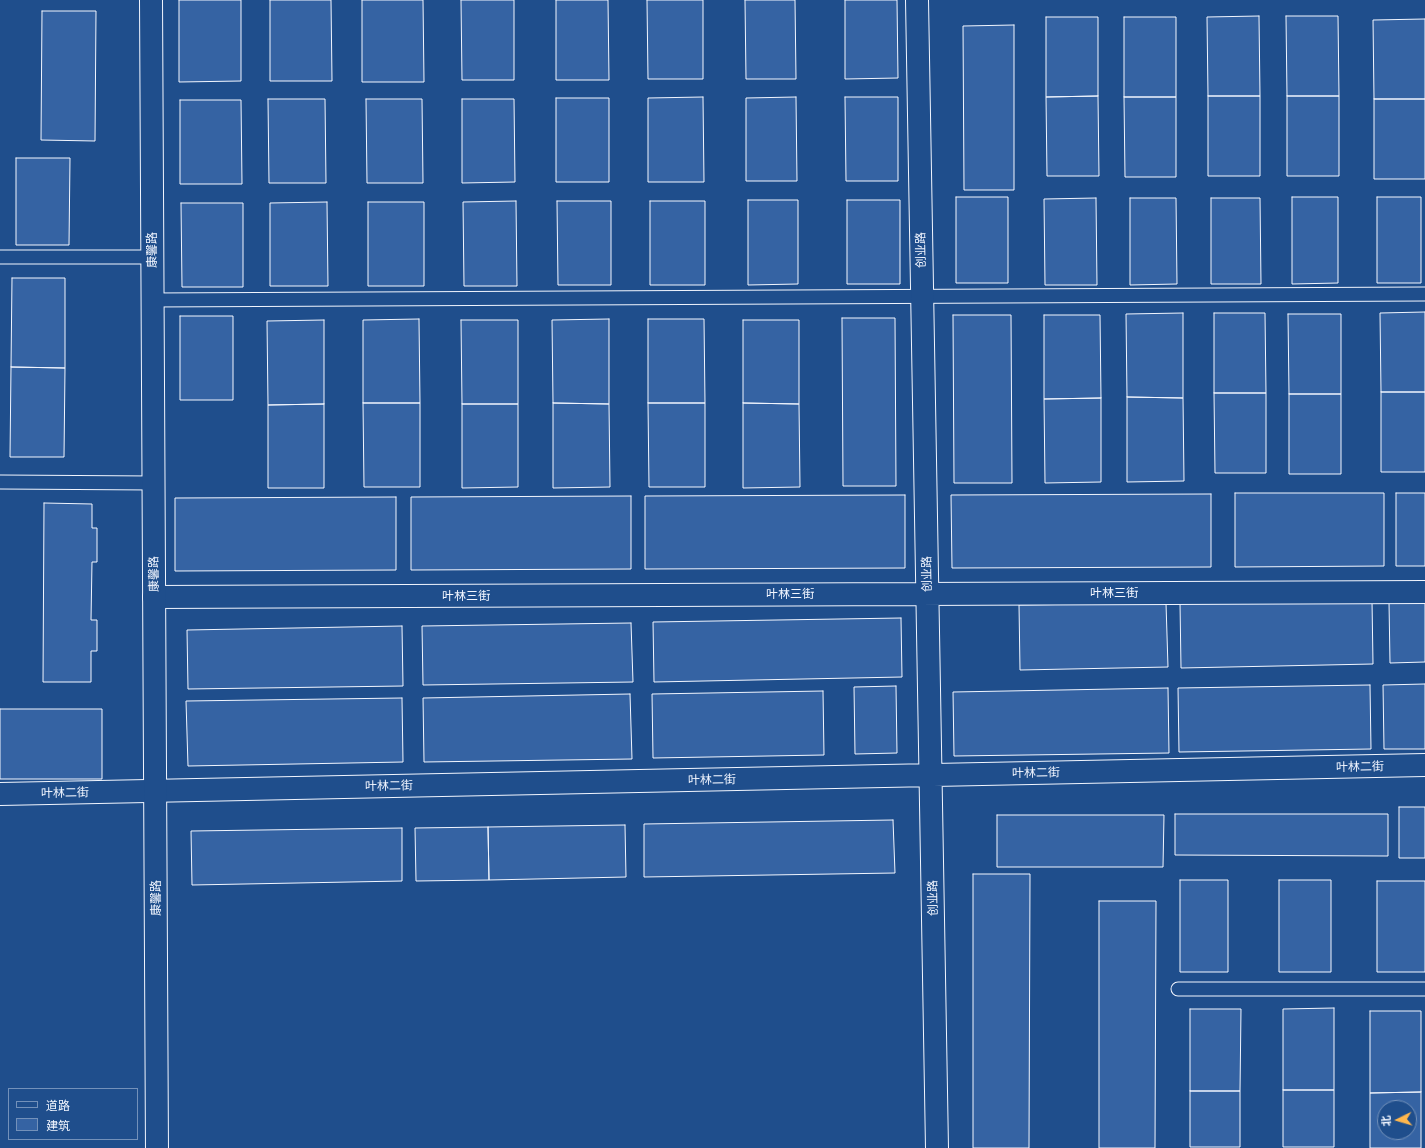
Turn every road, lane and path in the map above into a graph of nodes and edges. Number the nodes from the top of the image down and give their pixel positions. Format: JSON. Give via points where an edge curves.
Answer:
{"nodes":[{"id":1,"x":151,"y":0,"type":"edge"},
{"id":2,"x":917,"y":0,"type":"edge"},
{"id":3,"x":0,"y":257,"type":"edge"},
{"id":4,"x":152,"y":257,"type":"junction"},
{"id":5,"x":1425,"y":294,"type":"edge"},
{"id":6,"x":922,"y":296,"type":"junction"},
{"id":7,"x":152,"y":300,"type":"junction"},
{"id":8,"x":0,"y":482,"type":"edge"},
{"id":9,"x":153,"y":483,"type":"junction"},
{"id":10,"x":1425,"y":592,"type":"edge"},
{"id":11,"x":927,"y":594,"type":"junction"},
{"id":12,"x":154,"y":597,"type":"junction"},
{"id":13,"x":1425,"y":765,"type":"edge"},
{"id":14,"x":930,"y":775,"type":"junction"},
{"id":15,"x":155,"y":791,"type":"junction"},
{"id":16,"x":0,"y":794,"type":"edge"},
{"id":17,"x":1178,"y":988,"type":"dead end"},
{"id":18,"x":1425,"y":989,"type":"edge"},
{"id":19,"x":157,"y":1148,"type":"edge"},
{"id":20,"x":938,"y":1148,"type":"edge"}],
"edges":[{"from":1,"to":4,"type":"street","name":"康馨路"},
{"from":2,"to":6,"type":"street","name":"创业路"},
{"from":3,"to":4,"type":"lane"},
{"from":4,"to":7,"type":"street","name":"康馨路"},
{"from":5,"to":6,"type":"lane"},
{"from":6,"to":7,"type":"lane"},
{"from":6,"to":11,"type":"street","name":"创业路"},
{"from":7,"to":9,"type":"street","name":"康馨路"},
{"from":8,"to":9,"type":"lane"},
{"from":9,"to":12,"type":"street","name":"康馨路"},
{"from":10,"to":11,"type":"street","name":"叶林三街"},
{"from":11,"to":12,"type":"street","name":"叶林三街"},
{"from":11,"to":14,"type":"street","name":"创业路"},
{"from":12,"to":15,"type":"street","name":"康馨路"},
{"from":13,"to":14,"type":"street","name":"叶林二街"},
{"from":14,"to":15,"type":"street","name":"叶林二街"},
{"from":14,"to":20,"type":"street","name":"创业路"},
{"from":15,"to":16,"type":"street","name":"叶林二街"},
{"from":15,"to":19,"type":"street","name":"康馨路"},
{"from":17,"to":18,"type":"lane"}]}
